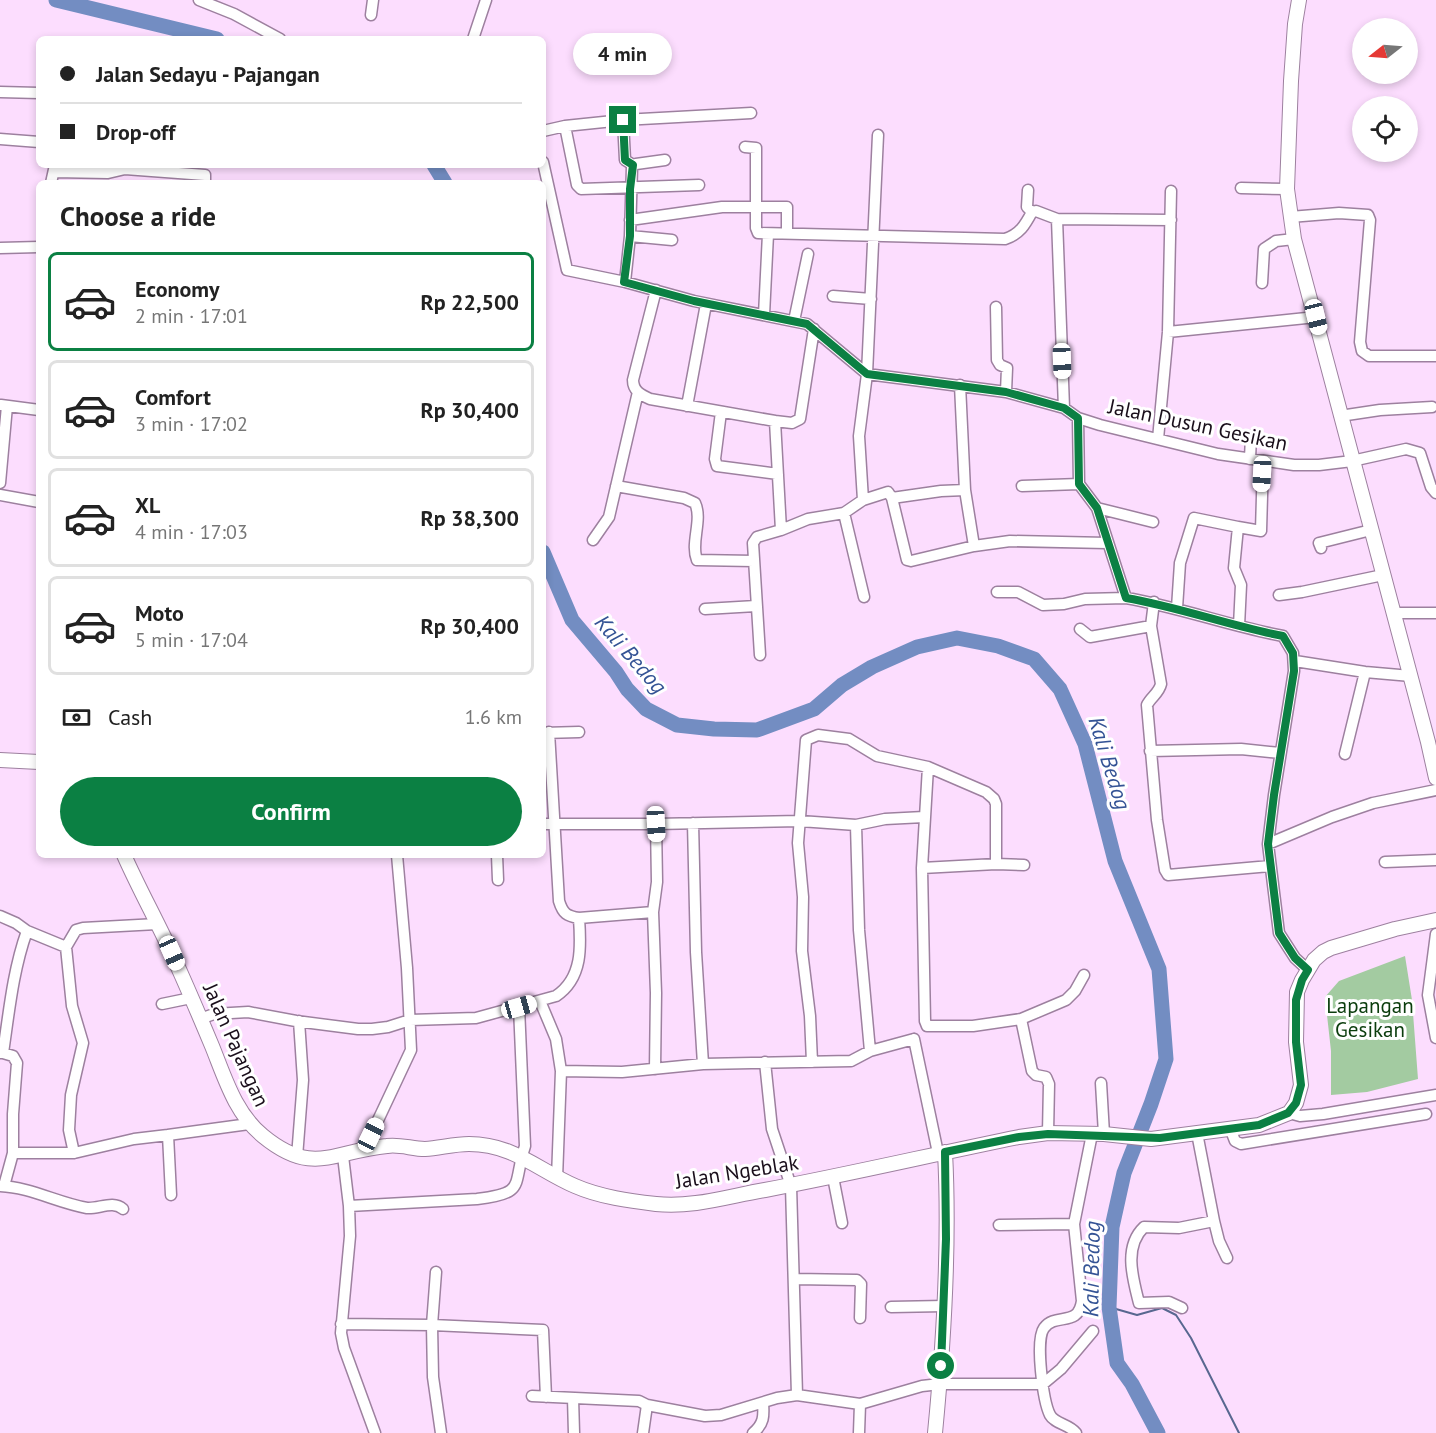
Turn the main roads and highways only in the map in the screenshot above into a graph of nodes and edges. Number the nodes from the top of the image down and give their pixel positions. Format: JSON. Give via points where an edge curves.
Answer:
{"nodes":[{"id":1,"x":1299,"y":0,"type":"edge"},
{"id":2,"x":0,"y":760,"type":"edge"},
{"id":3,"x":36,"y":762,"type":"edge"},
{"id":4,"x":1436,"y":778,"type":"edge"},
{"id":5,"x":125,"y":858,"type":"edge"},
{"id":6,"x":1436,"y":920,"type":"edge"},
{"id":7,"x":942,"y":1153,"type":"junction"},
{"id":8,"x":343,"y":1156,"type":"joint"},
{"id":9,"x":934,"y":1433,"type":"edge"}],
"edges":[{"from":1,"to":4,"type":"main road","via":[[1287,189],[1293,239]]},
{"from":2,"to":3,"type":"main road"},
{"from":5,"to":8,"type":"main road","name":"Jalan Pajangan","via":[[233,1097],[249,1124],[284,1152],[297,1157]]},
{"from":6,"to":7,"type":"main road","name":"Jalan Ngeblak","via":[[1331,948],[1314,960],[1296,1000],[1301,1085],[1296,1103],[1288,1113],[1259,1125],[1150,1139],[1048,1134]]},
{"from":7,"to":8,"type":"main road","name":"Jalan Ngeblak","via":[[791,1186],[670,1205],[606,1196],[580,1188],[506,1149],[471,1144],[423,1149],[399,1145]]},
{"from":7,"to":9,"type":"main road","via":[[946,1239]]}]}
